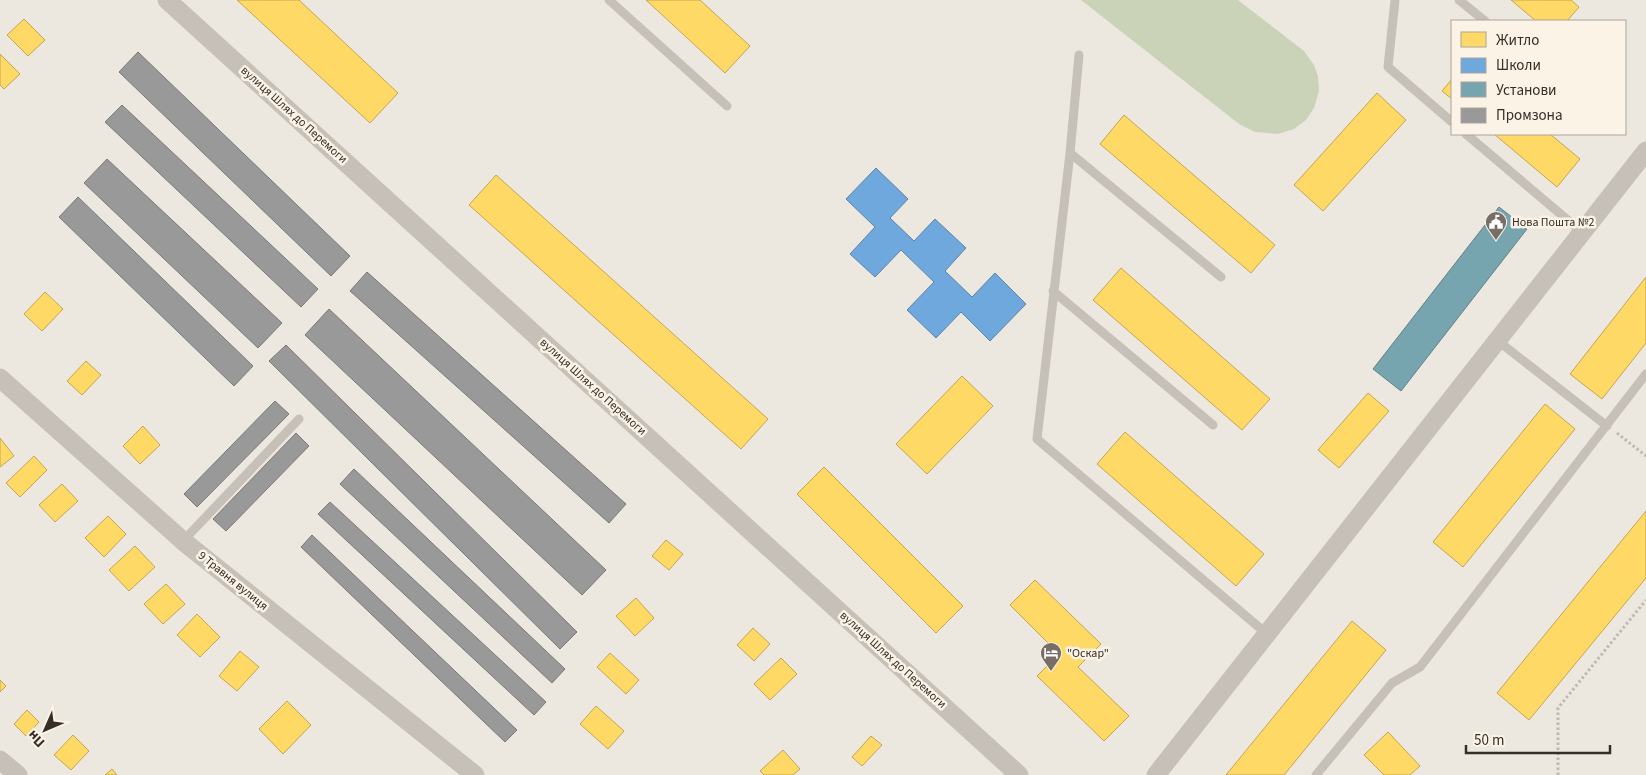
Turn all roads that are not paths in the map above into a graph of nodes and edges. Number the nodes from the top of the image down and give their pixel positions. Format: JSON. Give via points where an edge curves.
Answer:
{"nodes":[{"id":1,"x":167,"y":0,"type":"edge"},
{"id":2,"x":609,"y":0,"type":"edge"},
{"id":3,"x":1394,"y":0,"type":"edge"},
{"id":4,"x":1459,"y":0,"type":"edge"},
{"id":5,"x":1484,"y":20,"type":"edge"},
{"id":6,"x":1079,"y":55,"type":"dead end"},
{"id":7,"x":727,"y":106,"type":"dead end"},
{"id":8,"x":1451,"y":121,"type":"edge"},
{"id":9,"x":1467,"y":135,"type":"edge"},
{"id":10,"x":1646,"y":151,"type":"edge"},
{"id":11,"x":1070,"y":153,"type":"junction"},
{"id":12,"x":1583,"y":233,"type":"junction"},
{"id":13,"x":1221,"y":277,"type":"dead end"},
{"id":14,"x":1053,"y":290,"type":"junction"},
{"id":15,"x":1498,"y":341,"type":"junction"},
{"id":16,"x":1646,"y":374,"type":"edge"},
{"id":17,"x":0,"y":378,"type":"edge"},
{"id":18,"x":299,"y":419,"type":"dead end"},
{"id":19,"x":1213,"y":425,"type":"dead end"},
{"id":20,"x":1607,"y":426,"type":"junction"},
{"id":21,"x":183,"y":541,"type":"junction"},
{"id":22,"x":1267,"y":634,"type":"junction"},
{"id":23,"x":0,"y":760,"type":"edge"},
{"id":24,"x":18,"y":775,"type":"edge"},
{"id":25,"x":475,"y":775,"type":"edge"},
{"id":26,"x":1019,"y":775,"type":"edge"},
{"id":27,"x":1156,"y":775,"type":"edge"},
{"id":28,"x":1316,"y":775,"type":"edge"}],
"edges":[{"from":1,"to":26,"type":"street","name":"вулиця Шлях до Перемоги"},
{"from":2,"to":7,"type":"lane"},
{"from":3,"to":8,"type":"lane","via":[[1388,67]]},
{"from":4,"to":5,"type":"lane"},
{"from":6,"to":11,"type":"lane"},
{"from":9,"to":12,"type":"lane"},
{"from":10,"to":12,"type":"street"},
{"from":11,"to":13,"type":"lane"},
{"from":11,"to":14,"type":"lane"},
{"from":12,"to":15,"type":"street"},
{"from":14,"to":19,"type":"lane"},
{"from":14,"to":22,"type":"lane","via":[[1037,439]]},
{"from":15,"to":20,"type":"lane"},
{"from":15,"to":22,"type":"street"},
{"from":16,"to":20,"type":"lane"},
{"from":17,"to":21,"type":"street","name":"9 Травня вулиця"},
{"from":18,"to":21,"type":"lane"},
{"from":20,"to":28,"type":"lane","via":[[1420,667],[1392,683]]},
{"from":21,"to":25,"type":"street","name":"9 Травня вулиця"},
{"from":22,"to":27,"type":"street"},
{"from":23,"to":24,"type":"street"}]}
